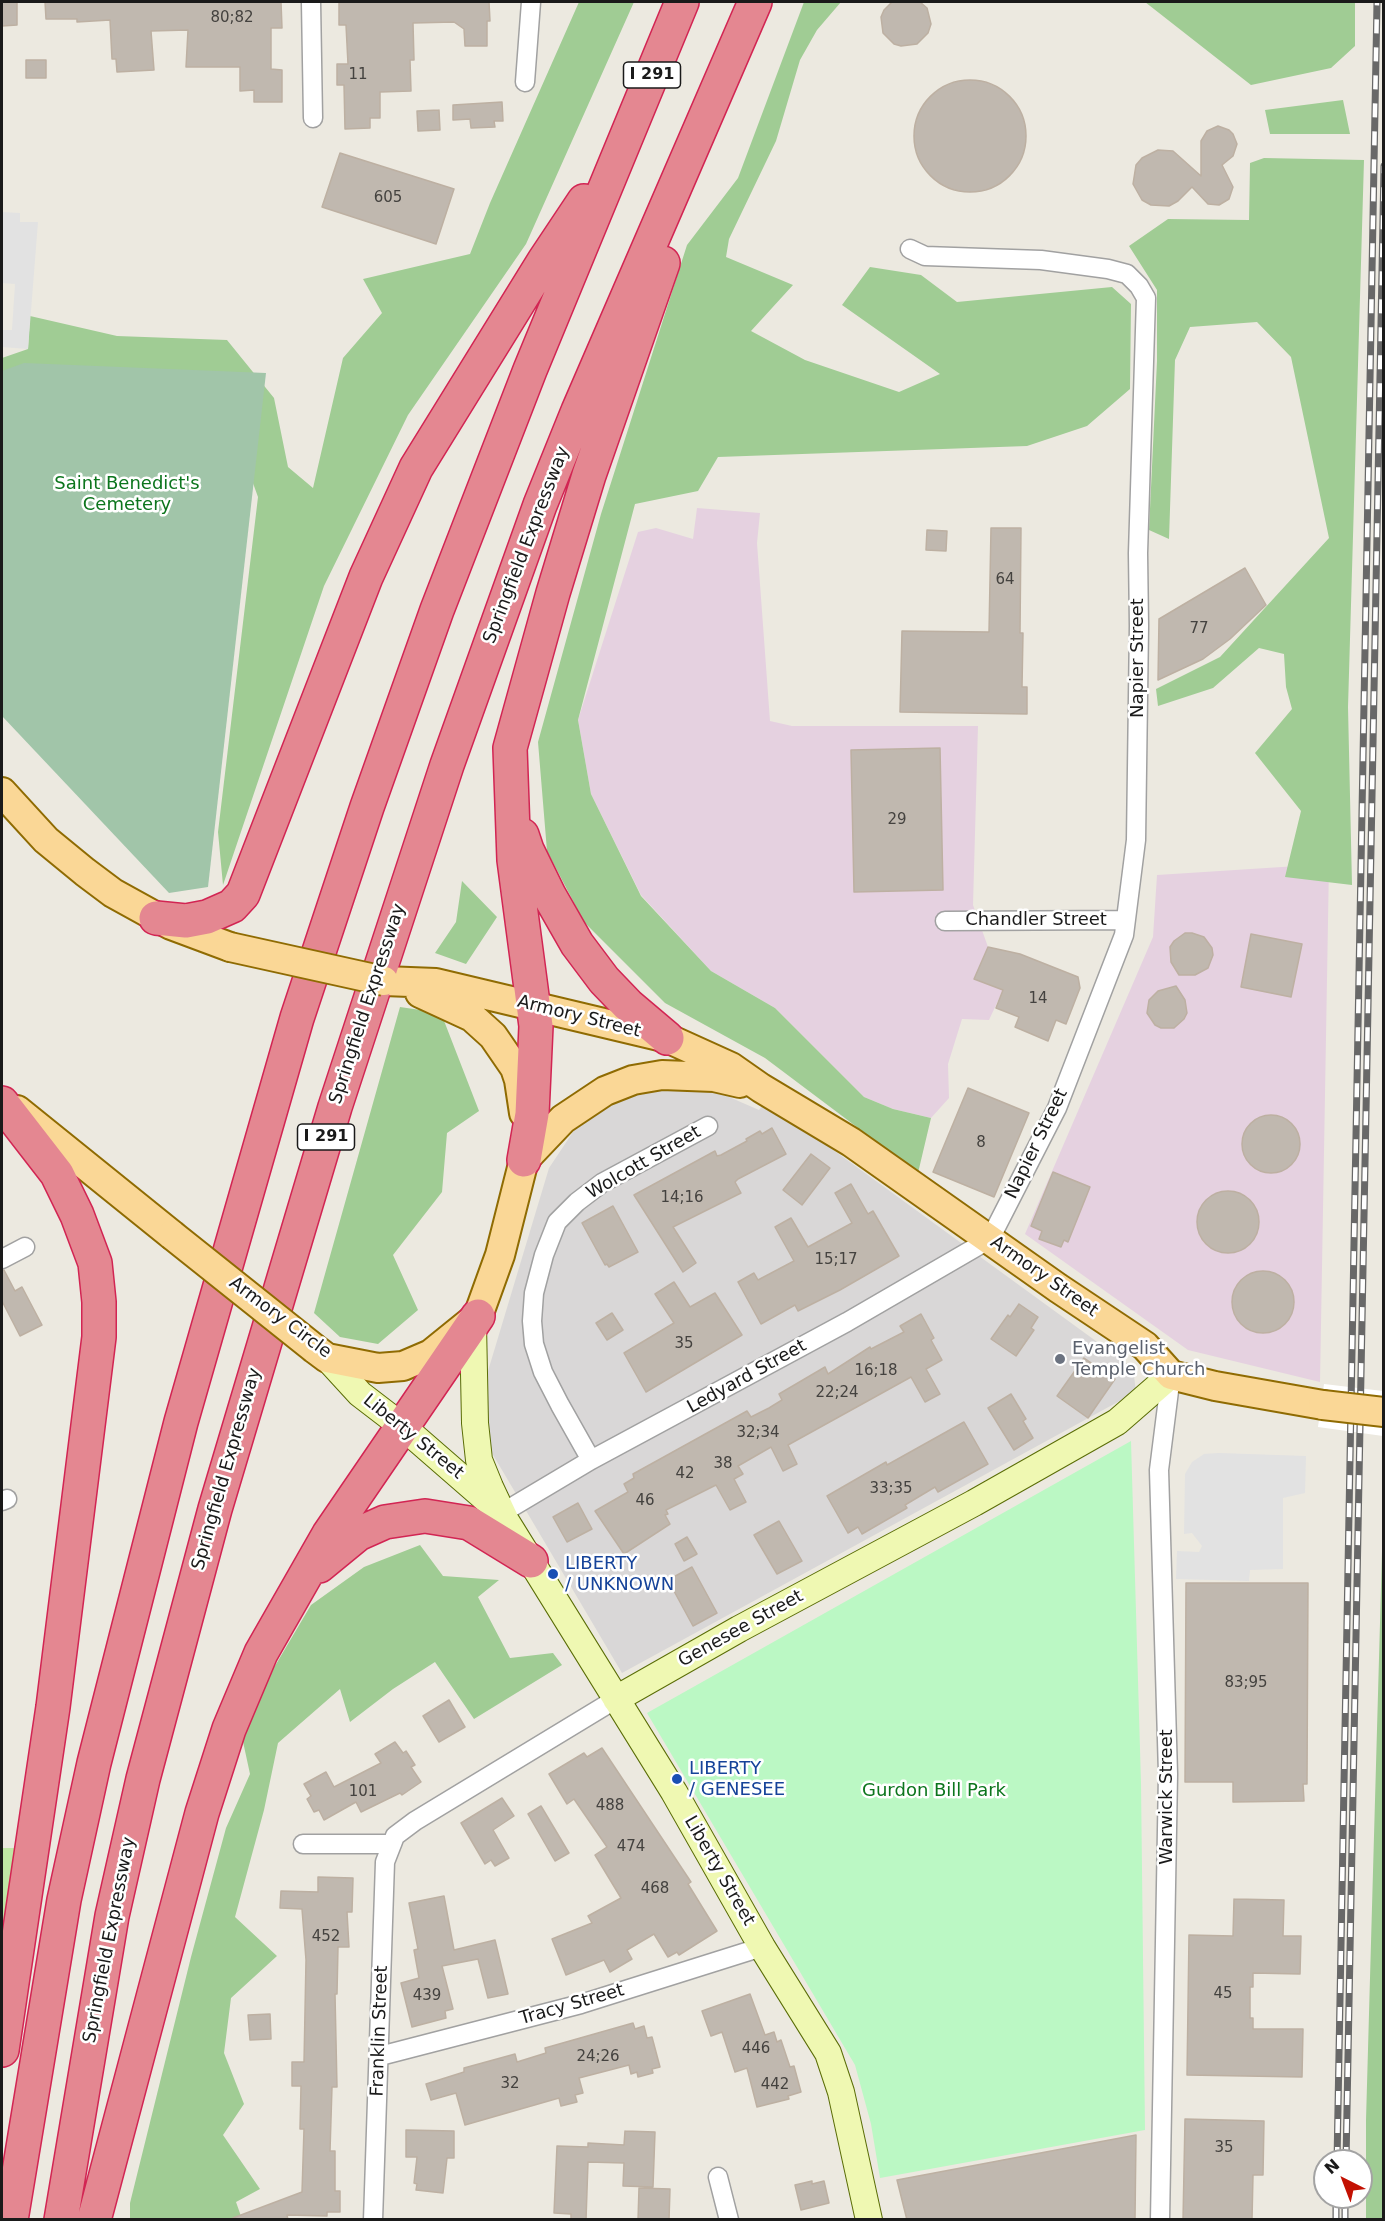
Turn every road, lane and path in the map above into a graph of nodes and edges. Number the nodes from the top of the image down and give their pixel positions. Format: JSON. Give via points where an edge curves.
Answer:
{"nodes":[{"id":1,"x":311,"y":2,"type":"edge"},
{"id":2,"x":531,"y":2,"type":"edge"},
{"id":3,"x":682,"y":2,"type":"edge"},
{"id":4,"x":755,"y":2,"type":"edge"},
{"id":5,"x":525,"y":82,"type":"dead end"},
{"id":6,"x":717,"y":93,"type":"junction"},
{"id":7,"x":314,"y":118,"type":"dead end"},
{"id":8,"x":621,"y":147,"type":"junction"},
{"id":9,"x":910,"y":249,"type":"dead end"},
{"id":10,"x":2,"y":792,"type":"edge"},
{"id":11,"x":511,"y":797,"type":"junction"},
{"id":12,"x":156,"y":918,"type":"junction"},
{"id":13,"x":1126,"y":920,"type":"junction"},
{"id":14,"x":945,"y":921,"type":"dead end"},
{"id":15,"x":425,"y":988,"type":"junction"},
{"id":16,"x":535,"y":1006,"type":"junction"},
{"id":17,"x":667,"y":1038,"type":"junction"},
{"id":18,"x":761,"y":1088,"type":"junction"},
{"id":19,"x":2,"y":1097,"type":"edge"},
{"id":20,"x":2,"y":1103,"type":"edge"},
{"id":21,"x":708,"y":1126,"type":"dead end"},
{"id":22,"x":525,"y":1153,"type":"junction"},
{"id":23,"x":990,"y":1239,"type":"junction"},
{"id":24,"x":25,"y":1247,"type":"dead end"},
{"id":25,"x":2,"y":1259,"type":"edge"},
{"id":26,"x":476,"y":1320,"type":"junction"},
{"id":27,"x":321,"y":1354,"type":"junction"},
{"id":28,"x":1171,"y":1375,"type":"junction"},
{"id":29,"x":1383,"y":1412,"type":"edge"},
{"id":30,"x":403,"y":1427,"type":"junction"},
{"id":31,"x":591,"y":1460,"type":"junction"},
{"id":32,"x":502,"y":1513,"type":"junction"},
{"id":33,"x":531,"y":1561,"type":"junction"},
{"id":34,"x":300,"y":1584,"type":"junction"},
{"id":35,"x":616,"y":1700,"type":"junction"},
{"id":36,"x":303,"y":1844,"type":"dead end"},
{"id":37,"x":392,"y":1844,"type":"junction"},
{"id":38,"x":762,"y":1947,"type":"junction"},
{"id":39,"x":2,"y":2050,"type":"edge"},
{"id":40,"x":380,"y":2056,"type":"junction"},
{"id":41,"x":718,"y":2177,"type":"dead end"},
{"id":42,"x":11,"y":2220,"type":"edge"},
{"id":43,"x":61,"y":2220,"type":"edge"},
{"id":44,"x":94,"y":2220,"type":"edge"},
{"id":45,"x":373,"y":2220,"type":"edge"},
{"id":46,"x":729,"y":2220,"type":"edge"},
{"id":47,"x":869,"y":2220,"type":"edge"},
{"id":48,"x":1160,"y":2220,"type":"edge"}],
"edges":[{"from":1,"to":7,"type":"street"},
{"from":2,"to":5,"type":"street"},
{"from":3,"to":8,"type":"highway","number":"I 291"},
{"from":4,"to":6,"type":"highway","name":"Springfield Expressway","number":"I 291"},
{"from":6,"to":11,"type":"highway","via":[[553,593],[510,748]]},
{"from":6,"to":43,"type":"highway","name":"Springfield Expressway","number":"I 291","via":[[540,505],[447,765],[335,1107],[215,1509],[143,1779],[112,1916]]},
{"from":8,"to":12,"type":"highway","via":[[544,261],[416,468],[366,577],[243,894],[232,906],[207,917],[186,921]]},
{"from":8,"to":42,"type":"highway","number":"I 291","via":[[413,675],[277,1086],[181,1422],[94,1763],[64,1900]]},
{"from":9,"to":13,"type":"street","name":"Napier Street","via":[[925,256],[1108,268],[1127,274],[1146,298],[1138,553],[1136,840]]},
{"from":10,"to":12,"type":"main road","via":[[46,840],[85,872]]},
{"from":11,"to":16,"type":"highway","via":[[514,860]]},
{"from":11,"to":17,"type":"highway","via":[[527,850],[577,944],[604,980]]},
{"from":12,"to":15,"type":"main road","name":"Armory Street","bridge":true,"via":[[230,946]]},
{"from":13,"to":14,"type":"street","name":"Chandler Street"},
{"from":13,"to":23,"type":"street","name":"Napier Street","via":[[1124,935],[1057,1108]]},
{"from":15,"to":16,"type":"main road","name":"Armory Street"},
{"from":15,"to":22,"type":"main road","via":[[472,1017],[509,1058],[523,1101]]},
{"from":16,"to":17,"type":"main road","name":"Armory Street"},
{"from":16,"to":22,"type":"highway","via":[[533,1102]]},
{"from":17,"to":18,"type":"main road","name":"Armory Street","via":[[731,1067]]},
{"from":18,"to":22,"type":"main road","name":"Armory Street","via":[[714,1077],[662,1075],[633,1080],[581,1106]]},
{"from":18,"to":23,"type":"main road","name":"Armory Street","via":[[851,1142]]},
{"from":19,"to":27,"type":"main road","name":"Armory Circle","bridge":true},
{"from":20,"to":39,"type":"highway","via":[[57,1174],[77,1215],[96,1263],[99,1302],[99,1337],[53,1707]]},
{"from":21,"to":31,"type":"street","name":"Wolcott Street","via":[[602,1183],[577,1202],[557,1222],[544,1256],[534,1293],[534,1344],[543,1372]]},
{"from":22,"to":26,"type":"main road","via":[[500,1255]]},
{"from":23,"to":28,"type":"main road","name":"Armory Street","via":[[1145,1346]]},
{"from":23,"to":31,"type":"street","name":"Ledyard Street","via":[[847,1323]]},
{"from":24,"to":25,"type":"street"},
{"from":26,"to":27,"type":"main road","name":"Armory Circle","via":[[431,1354],[403,1366],[362,1366]]},
{"from":26,"to":30,"type":"highway"},
{"from":26,"to":32,"type":"main road","name":"Liberty Street","via":[[475,1423],[479,1460]]},
{"from":27,"to":30,"type":"main road","name":"Liberty Street","via":[[360,1394]]},
{"from":28,"to":29,"type":"main road","bridge":true,"via":[[1323,1405]]},
{"from":28,"to":35,"type":"main road","name":"Genesee Street","via":[[1117,1422]]},
{"from":28,"to":48,"type":"street","name":"Warwick Street","via":[[1159,1470],[1168,1774]]},
{"from":30,"to":32,"type":"main road","name":"Liberty Street"},
{"from":30,"to":34,"type":"highway","via":[[329,1534]]},
{"from":31,"to":32,"type":"street","name":"Ledyard Street"},
{"from":32,"to":33,"type":"main road","name":"Liberty Street"},
{"from":33,"to":34,"type":"highway","via":[[469,1523],[425,1516],[384,1522],[358,1534]]},
{"from":33,"to":35,"type":"main road","name":"Liberty Street"},
{"from":34,"to":44,"type":"highway","via":[[257,1664],[229,1729],[202,1813]]},
{"from":35,"to":37,"type":"street","name":"Genesee Street","via":[[415,1821],[395,1836]]},
{"from":35,"to":38,"type":"main road","name":"Liberty Street","via":[[674,1792]]},
{"from":36,"to":37,"type":"street"},
{"from":37,"to":40,"type":"street","name":"Franklin Street","via":[[385,1862]]},
{"from":38,"to":40,"type":"street","name":"Tracy Street","via":[[581,2004]]},
{"from":38,"to":47,"type":"main road","name":"Liberty Street","via":[[828,2053],[841,2092]]},
{"from":40,"to":45,"type":"street","name":"Franklin Street"},
{"from":41,"to":46,"type":"street"}]}
